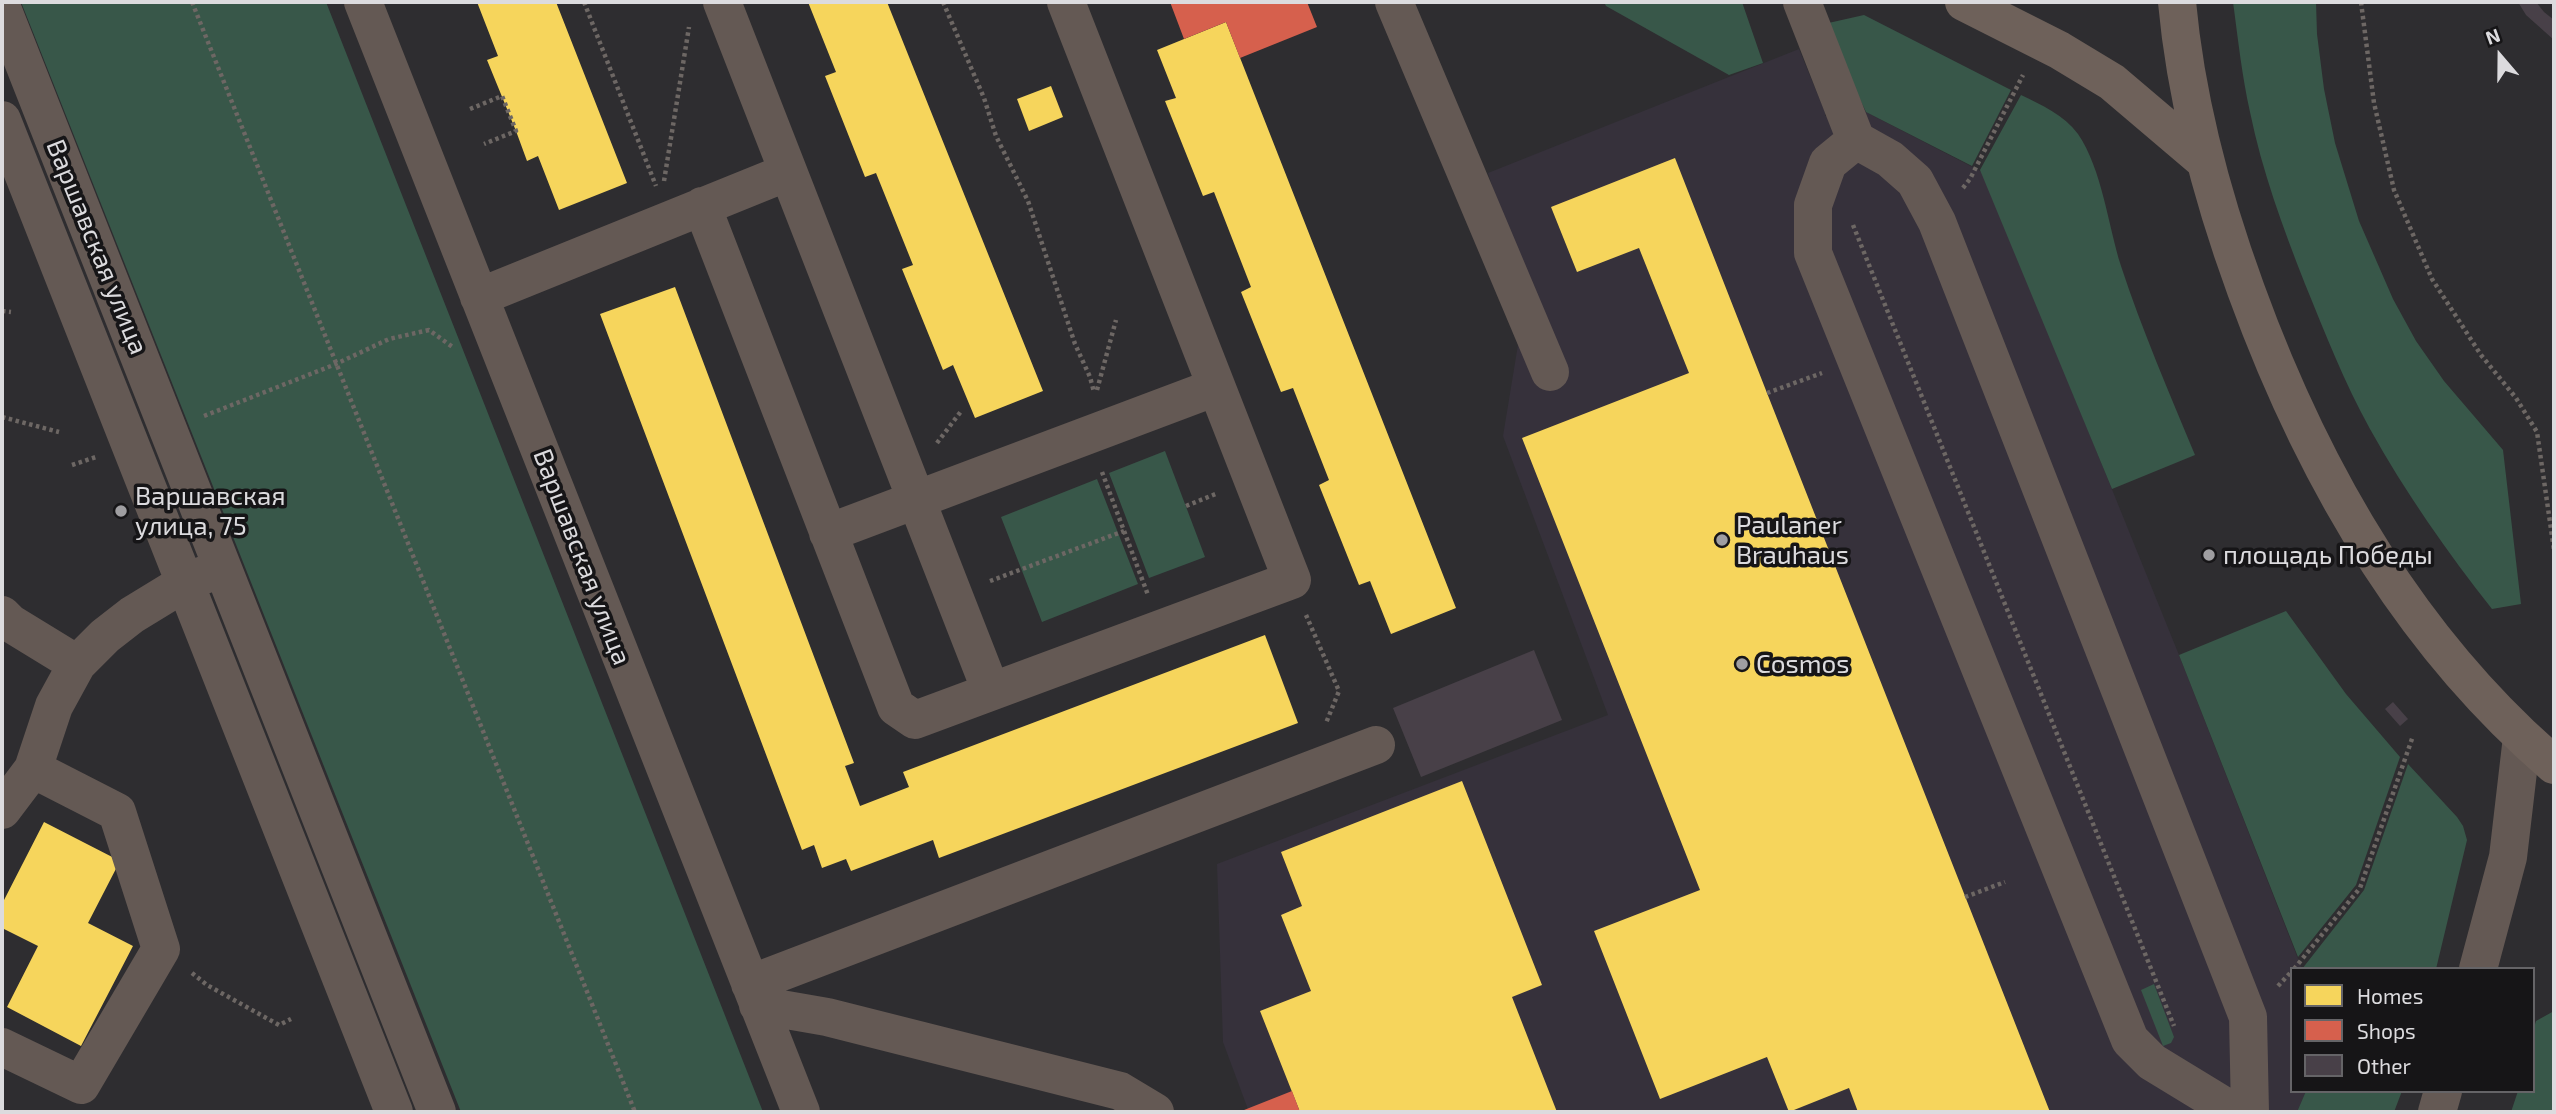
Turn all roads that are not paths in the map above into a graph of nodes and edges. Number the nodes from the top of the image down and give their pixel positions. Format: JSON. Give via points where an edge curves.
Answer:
{"nodes":[{"id":1,"x":363,"y":2,"type":"edge"},
{"id":2,"x":1066,"y":2,"type":"edge"},
{"id":3,"x":1394,"y":2,"type":"edge"},
{"id":4,"x":1802,"y":2,"type":"edge"},
{"id":5,"x":1964,"y":2,"type":"edge"},
{"id":6,"x":2177,"y":2,"type":"edge"},
{"id":7,"x":2,"y":8,"type":"edge"},
{"id":8,"x":706,"y":8,"type":"edge"},
{"id":9,"x":2,"y":120,"type":"edge"},
{"id":10,"x":1856,"y":140,"type":"junction"},
{"id":11,"x":2206,"y":161,"type":"junction"},
{"id":12,"x":788,"y":172,"type":"junction"},
{"id":13,"x":677,"y":208,"type":"junction"},
{"id":14,"x":480,"y":297,"type":"junction"},
{"id":15,"x":1550,"y":372,"type":"dead end"},
{"id":16,"x":1216,"y":387,"type":"junction"},
{"id":17,"x":916,"y":499,"type":"junction"},
{"id":18,"x":828,"y":533,"type":"junction"},
{"id":19,"x":221,"y":568,"type":"junction"},
{"id":20,"x":186,"y":582,"type":"junction"},
{"id":21,"x":2,"y":615,"type":"edge"},
{"id":22,"x":76,"y":664,"type":"junction"},
{"id":23,"x":991,"y":691,"type":"junction"},
{"id":24,"x":2522,"y":737,"type":"junction"},
{"id":25,"x":1376,"y":745,"type":"dead end"},
{"id":26,"x":2554,"y":765,"type":"edge"},
{"id":27,"x":33,"y":769,"type":"junction"},
{"id":28,"x":2,"y":810,"type":"edge"},
{"id":29,"x":2479,"y":967,"type":"edge"},
{"id":30,"x":754,"y":994,"type":"junction"},
{"id":31,"x":2,"y":1046,"type":"edge"},
{"id":32,"x":2442,"y":1093,"type":"edge"},
{"id":33,"x":394,"y":1112,"type":"edge"},
{"id":34,"x":437,"y":1112,"type":"edge"},
{"id":35,"x":801,"y":1112,"type":"edge"},
{"id":36,"x":1155,"y":1112,"type":"edge"},
{"id":37,"x":2234,"y":1112,"type":"edge"},
{"id":38,"x":2250,"y":1112,"type":"edge"},
{"id":39,"x":2437,"y":1112,"type":"edge"}],
"edges":[{"from":1,"to":14,"type":"street","name":"Варшавская улица"},
{"from":2,"to":16,"type":"street"},
{"from":3,"to":15,"type":"street"},
{"from":4,"to":10,"type":"street"},
{"from":5,"to":11,"type":"main road","via":[[2112,82]]},
{"from":6,"to":11,"type":"main road","via":[[2190,95]]},
{"from":7,"to":19,"type":"street","name":"Варшавская улица"},
{"from":8,"to":12,"type":"street"},
{"from":9,"to":20,"type":"street","name":"Варшавская улица"},
{"from":10,"to":37,"type":"street","via":[[1828,163],[1813,205],[1813,253],[2130,1040],[2152,1062]]},
{"from":10,"to":38,"type":"street","via":[[1890,159],[1915,181],[1937,222],[2248,1017]]},
{"from":11,"to":24,"type":"main road","via":[[2265,343],[2327,476],[2413,611],[2455,666]]},
{"from":12,"to":13,"type":"street"},
{"from":12,"to":17,"type":"street"},
{"from":13,"to":14,"type":"street"},
{"from":13,"to":18,"type":"street"},
{"from":14,"to":30,"type":"street","name":"Варшавская улица"},
{"from":16,"to":17,"type":"street"},
{"from":16,"to":23,"type":"street","via":[[1292,580]]},
{"from":17,"to":18,"type":"street"},
{"from":17,"to":23,"type":"street"},
{"from":18,"to":23,"type":"street","via":[[896,706],[915,720]]},
{"from":19,"to":20,"type":"street"},
{"from":19,"to":34,"type":"street","name":"Варшавская улица"},
{"from":20,"to":22,"type":"street","via":[[132,615]]},
{"from":20,"to":33,"type":"street","name":"Варшавская улица"},
{"from":21,"to":22,"type":"street"},
{"from":22,"to":27,"type":"street","via":[[54,706]]},
{"from":24,"to":26,"type":"main road"},
{"from":24,"to":29,"type":"street","via":[[2508,857]]},
{"from":25,"to":30,"type":"street"},
{"from":27,"to":28,"type":"street"},
{"from":27,"to":31,"type":"street","via":[[117,812],[161,949],[81,1085]]},
{"from":30,"to":35,"type":"street","name":"Варшавская улица"},
{"from":30,"to":36,"type":"street","via":[[827,1017],[1120,1091]]},
{"from":32,"to":39,"type":"street"}]}
